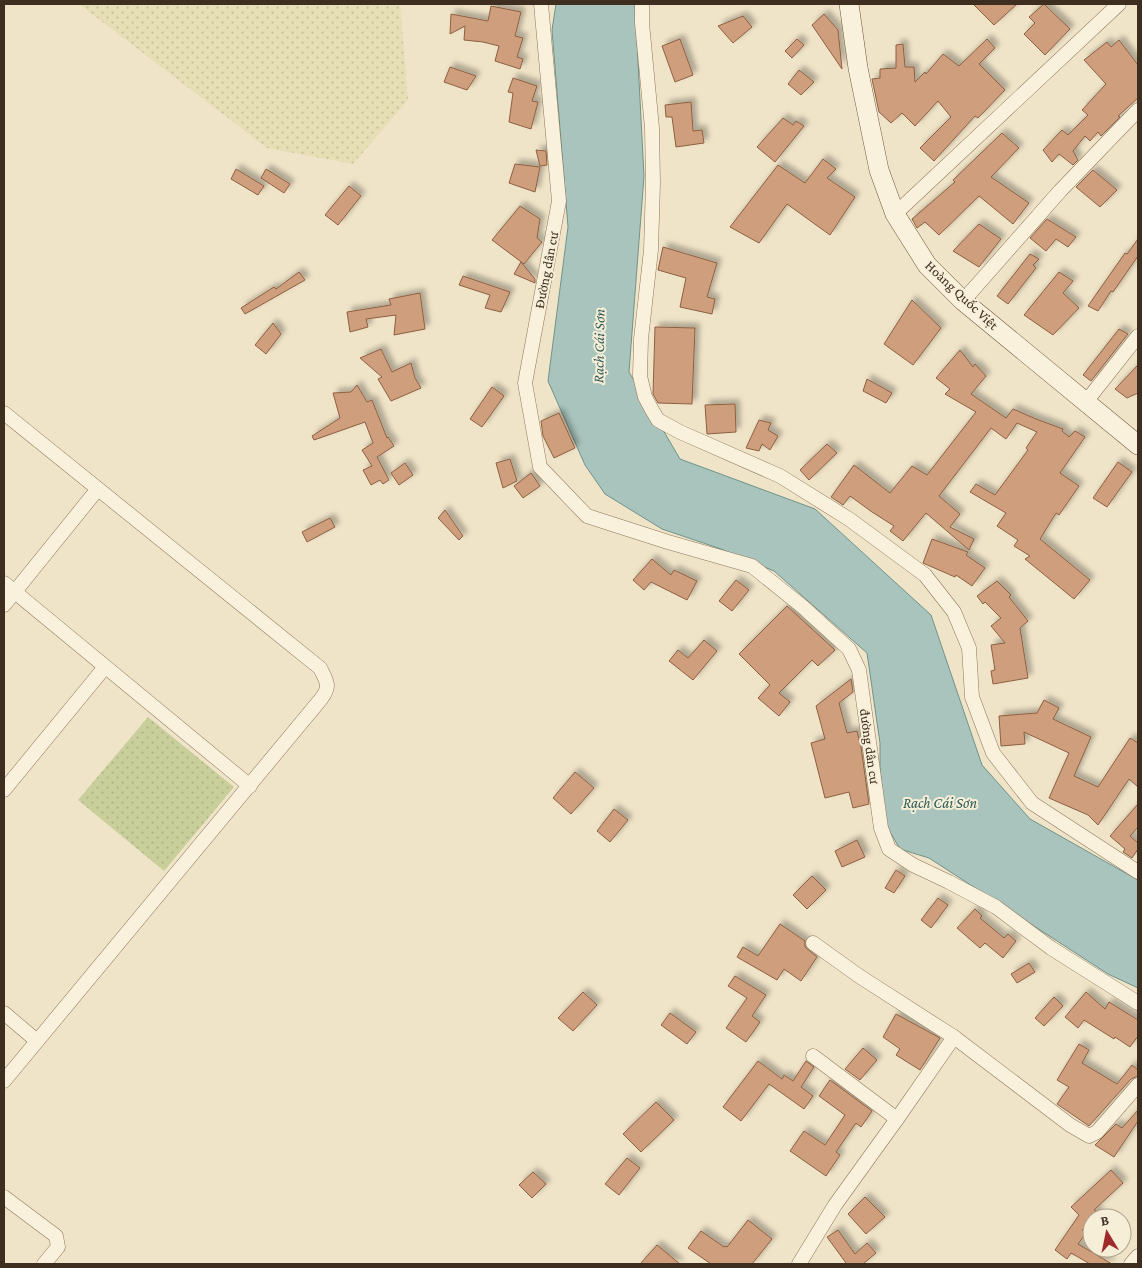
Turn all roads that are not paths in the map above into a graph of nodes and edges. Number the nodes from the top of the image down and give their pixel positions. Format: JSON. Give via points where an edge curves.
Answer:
{"nodes":[{"id":1,"x":541,"y":4,"type":"edge"},
{"id":2,"x":642,"y":4,"type":"edge"},
{"id":3,"x":849,"y":4,"type":"edge"},
{"id":4,"x":1119,"y":4,"type":"edge"},
{"id":5,"x":1138,"y":110,"type":"edge"},
{"id":6,"x":895,"y":214,"type":"junction"},
{"id":7,"x":963,"y":301,"type":"junction"},
{"id":8,"x":1138,"y":336,"type":"edge"},
{"id":9,"x":1085,"y":403,"type":"junction"},
{"id":10,"x":4,"y":413,"type":"edge"},
{"id":11,"x":1138,"y":445,"type":"edge"},
{"id":12,"x":97,"y":490,"type":"junction"},
{"id":13,"x":587,"y":516,"type":"joint"},
{"id":14,"x":9,"y":588,"type":"edge"},
{"id":15,"x":4,"y":605,"type":"edge"},
{"id":16,"x":105,"y":666,"type":"junction"},
{"id":17,"x":250,"y":786,"type":"junction"},
{"id":18,"x":4,"y":790,"type":"edge"},
{"id":19,"x":1138,"y":872,"type":"edge"},
{"id":20,"x":813,"y":943,"type":"dead end"},
{"id":21,"x":1138,"y":1004,"type":"edge"},
{"id":22,"x":4,"y":1013,"type":"edge"},
{"id":23,"x":954,"y":1037,"type":"junction"},
{"id":24,"x":37,"y":1041,"type":"junction"},
{"id":25,"x":813,"y":1056,"type":"dead end"},
{"id":26,"x":4,"y":1081,"type":"edge"},
{"id":27,"x":1138,"y":1085,"type":"edge"},
{"id":28,"x":898,"y":1119,"type":"junction"},
{"id":29,"x":4,"y":1197,"type":"edge"},
{"id":30,"x":1138,"y":1256,"type":"edge"},
{"id":31,"x":44,"y":1264,"type":"edge"},
{"id":32,"x":799,"y":1264,"type":"edge"},
{"id":33,"x":1131,"y":1264,"type":"edge"}],
"edges":[{"from":1,"to":13,"type":"street","name":"Đường dân cư","via":[[559,201],[525,383],[540,467]]},
{"from":2,"to":19,"type":"street","via":[[652,128],[653,191],[640,376],[652,410],[658,420],[680,432],[780,476],[849,519],[925,575],[954,612],[969,648],[972,697],[993,753],[1032,803]]},
{"from":3,"to":6,"type":"street","name":"Hoàng Quốc Việt","via":[[877,160]]},
{"from":4,"to":6,"type":"street"},
{"from":5,"to":7,"type":"street","via":[[1060,191]]},
{"from":6,"to":7,"type":"street","name":"Hoàng Quốc Việt","via":[[927,265]]},
{"from":7,"to":9,"type":"street","name":"Hoàng Quốc Việt"},
{"from":8,"to":9,"type":"street"},
{"from":9,"to":11,"type":"street","name":"Hoàng Quốc Việt"},
{"from":10,"to":12,"type":"street"},
{"from":12,"to":14,"type":"street"},
{"from":12,"to":17,"type":"street","via":[[320,668],[328,683],[321,699]]},
{"from":13,"to":21,"type":"street","name":"đường dân cư","via":[[752,566],[803,607],[849,649],[859,670],[882,828],[889,849],[913,866],[996,907],[1051,948]]},
{"from":14,"to":15,"type":"street"},
{"from":14,"to":16,"type":"street"},
{"from":16,"to":17,"type":"street"},
{"from":16,"to":18,"type":"street"},
{"from":17,"to":24,"type":"street"},
{"from":20,"to":23,"type":"street"},
{"from":22,"to":24,"type":"street"},
{"from":23,"to":27,"type":"street","via":[[1089,1136],[1097,1132]]},
{"from":23,"to":28,"type":"street"},
{"from":24,"to":26,"type":"street"},
{"from":25,"to":28,"type":"street"},
{"from":28,"to":32,"type":"street","via":[[835,1205]]},
{"from":29,"to":31,"type":"street","via":[[56,1236],[58,1247]]},
{"from":30,"to":33,"type":"street"}]}
